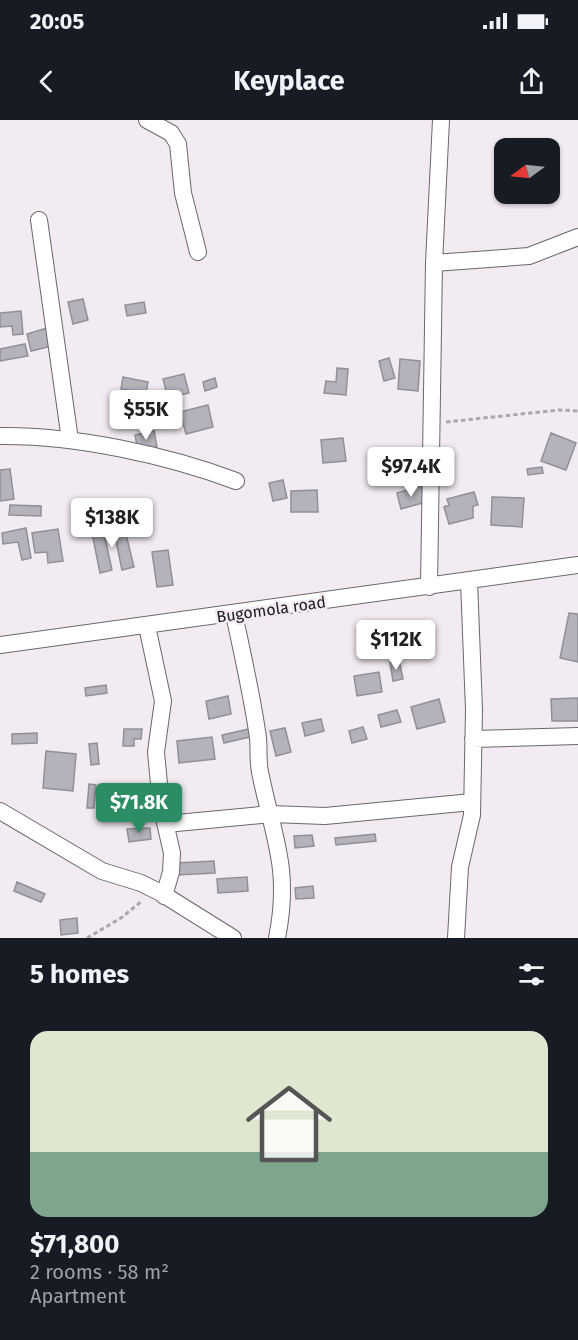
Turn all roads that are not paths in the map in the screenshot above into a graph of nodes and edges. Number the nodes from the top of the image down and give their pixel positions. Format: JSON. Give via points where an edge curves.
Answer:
{"nodes":[{"id":1,"x":147,"y":120,"type":"edge"},
{"id":2,"x":441,"y":120,"type":"edge"},
{"id":3,"x":39,"y":220,"type":"dead end"},
{"id":4,"x":578,"y":237,"type":"edge"},
{"id":5,"x":198,"y":252,"type":"dead end"},
{"id":6,"x":434,"y":262,"type":"junction"},
{"id":7,"x":0,"y":436,"type":"edge"},
{"id":8,"x":70,"y":440,"type":"junction"},
{"id":9,"x":236,"y":480,"type":"dead end"},
{"id":10,"x":578,"y":565,"type":"edge"},
{"id":11,"x":470,"y":581,"type":"junction"},
{"id":12,"x":429,"y":587,"type":"junction"},
{"id":13,"x":234,"y":614,"type":"junction"},
{"id":14,"x":147,"y":626,"type":"junction"},
{"id":15,"x":0,"y":645,"type":"edge"},
{"id":16,"x":578,"y":736,"type":"edge"},
{"id":17,"x":472,"y":739,"type":"junction"},
{"id":18,"x":472,"y":802,"type":"junction"},
{"id":19,"x":0,"y":811,"type":"edge"},
{"id":20,"x":271,"y":814,"type":"junction"},
{"id":21,"x":166,"y":824,"type":"junction"},
{"id":22,"x":159,"y":893,"type":"junction"},
{"id":23,"x":233,"y":938,"type":"edge"},
{"id":24,"x":277,"y":938,"type":"edge"},
{"id":25,"x":456,"y":938,"type":"edge"}],
"edges":[{"from":1,"to":5,"type":"street","via":[[171,133],[178,144],[183,193]]},
{"from":2,"to":6,"type":"street"},
{"from":3,"to":8,"type":"street"},
{"from":4,"to":6,"type":"street","via":[[529,256]]},
{"from":6,"to":12,"type":"street"},
{"from":7,"to":8,"type":"street"},
{"from":8,"to":9,"type":"street","via":[[180,462]]},
{"from":10,"to":11,"type":"street","name":"Bugomola road"},
{"from":11,"to":12,"type":"street","name":"Bugomola road"},
{"from":11,"to":17,"type":"street"},
{"from":12,"to":13,"type":"street","name":"Bugomola road"},
{"from":13,"to":14,"type":"street","name":"Bugomola road"},
{"from":13,"to":20,"type":"street"},
{"from":14,"to":15,"type":"street","name":"Bugomola road"},
{"from":14,"to":21,"type":"street","via":[[163,700],[156,743]]},
{"from":16,"to":17,"type":"street"},
{"from":17,"to":18,"type":"street"},
{"from":18,"to":20,"type":"street","via":[[325,816]]},
{"from":18,"to":25,"type":"street","via":[[471,825],[460,867]]},
{"from":19,"to":22,"type":"street","via":[[102,871]]},
{"from":20,"to":21,"type":"street"},
{"from":20,"to":24,"type":"street","via":[[283,891]]},
{"from":21,"to":22,"type":"street","via":[[171,872]]},
{"from":22,"to":23,"type":"street"}]}
